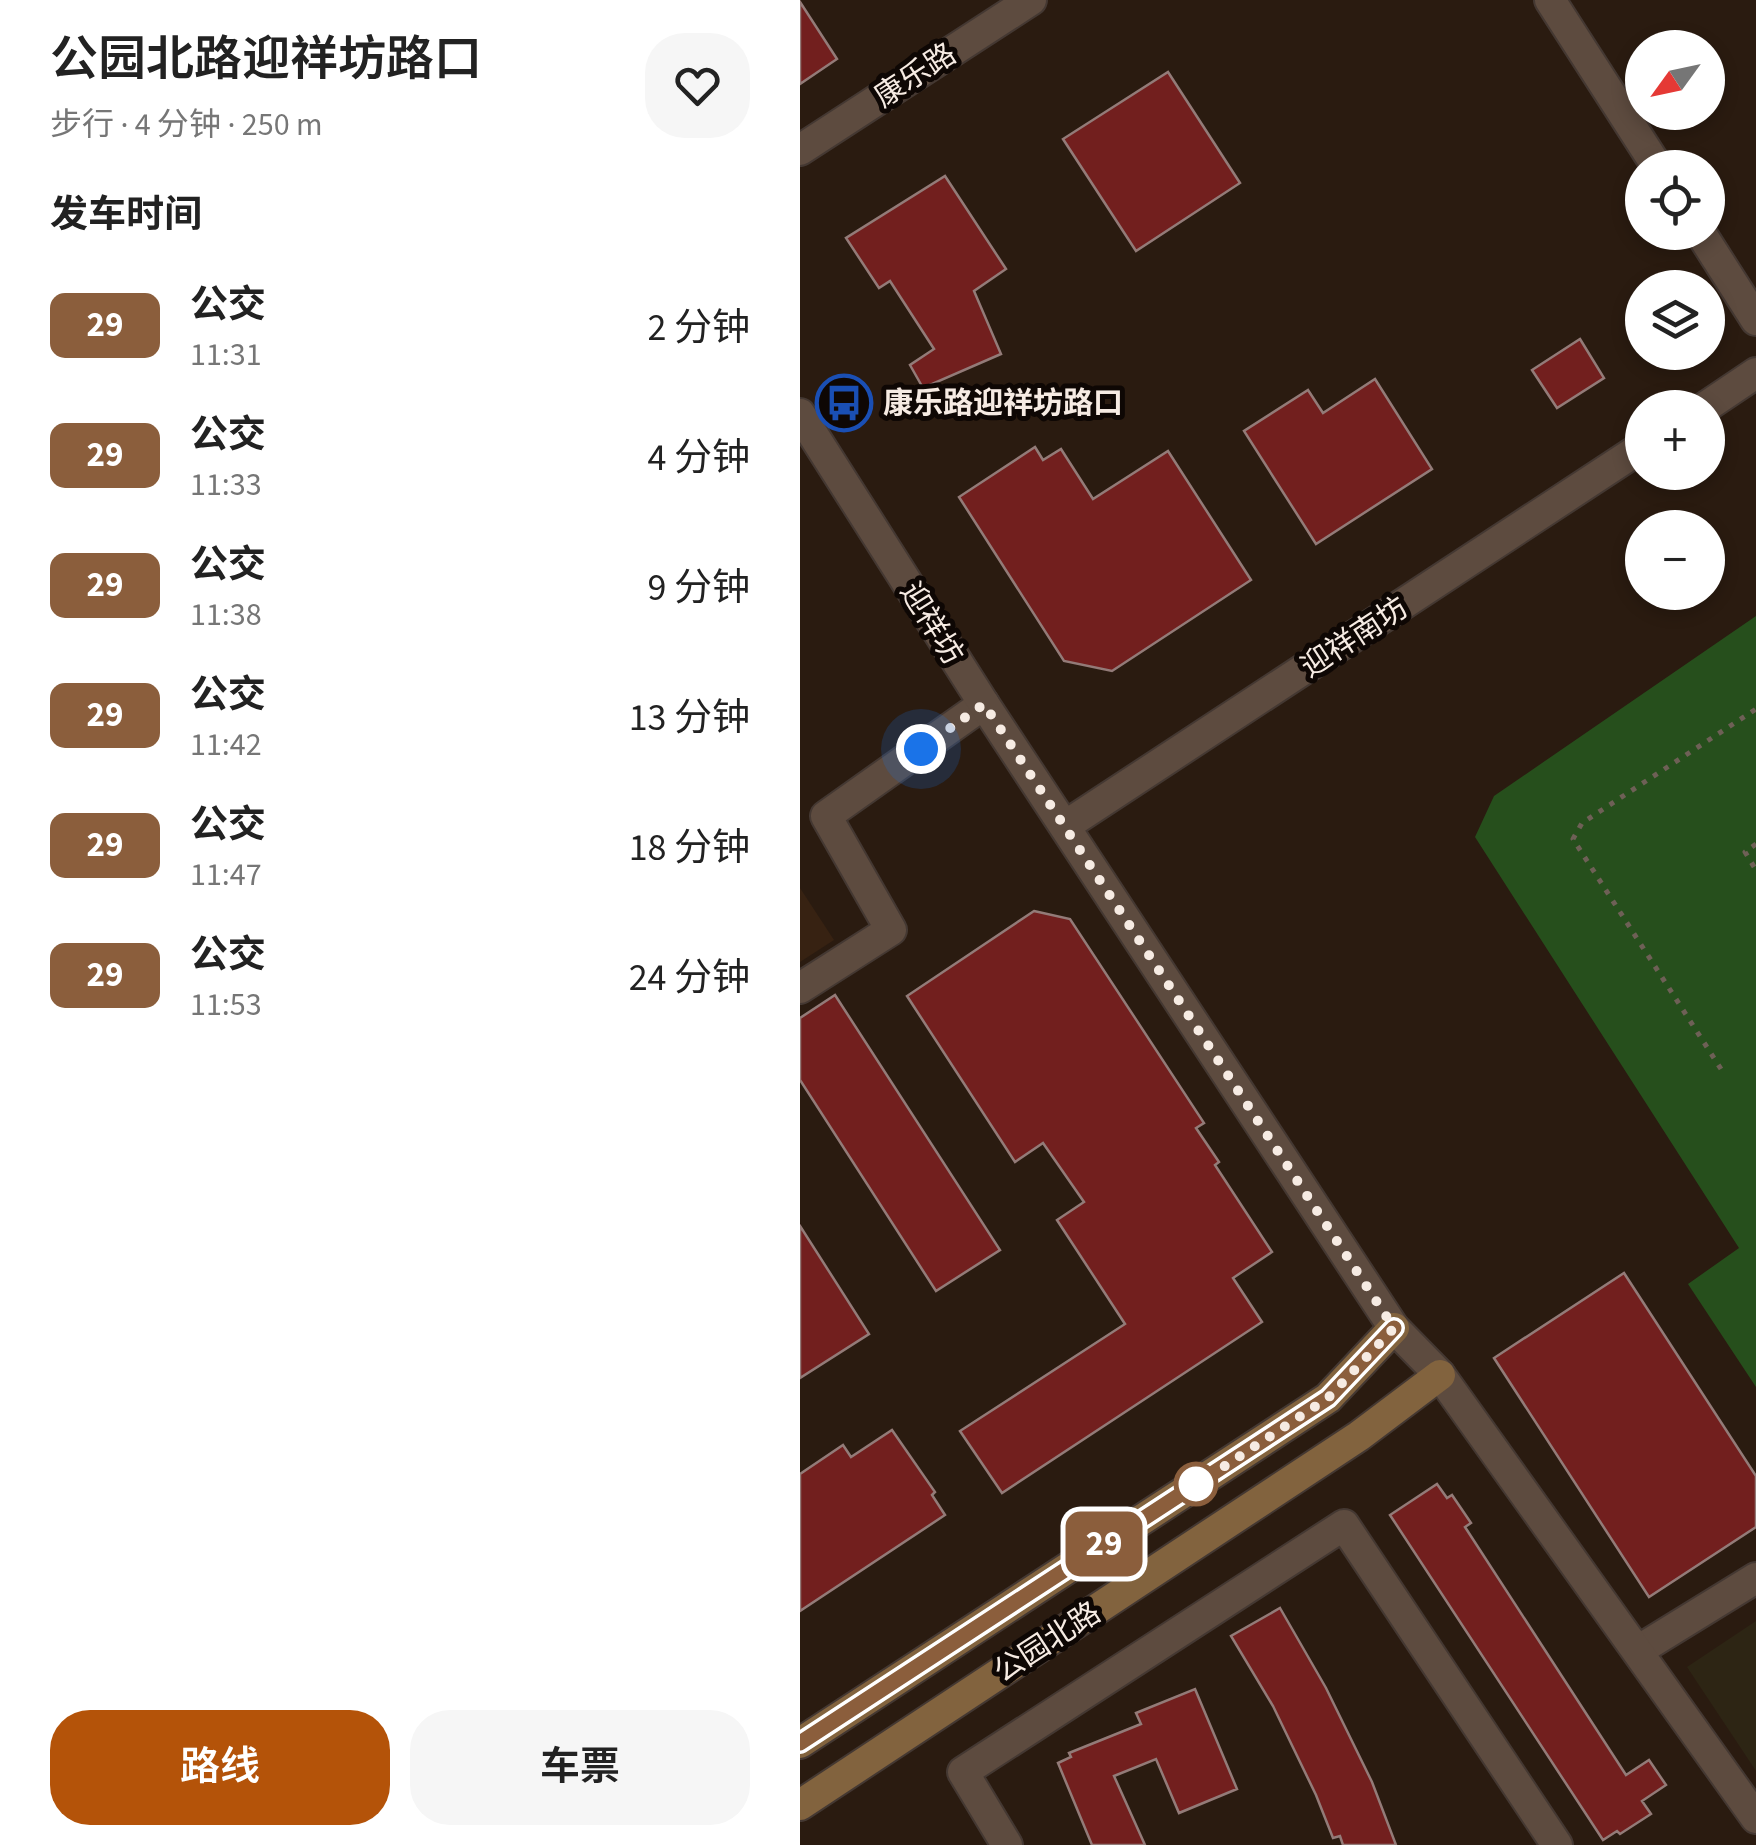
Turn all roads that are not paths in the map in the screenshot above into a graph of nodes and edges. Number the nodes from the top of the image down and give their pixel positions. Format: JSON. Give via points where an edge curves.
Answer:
{"nodes":[{"id":1,"x":1031,"y":0,"type":"edge"},
{"id":2,"x":1550,"y":0,"type":"edge"},
{"id":3,"x":800,"y":150,"type":"edge"},
{"id":4,"x":1646,"y":150,"type":"edge"},
{"id":5,"x":1711,"y":250,"type":"edge"},
{"id":6,"x":1756,"y":320,"type":"edge"},
{"id":7,"x":1756,"y":373,"type":"edge"},
{"id":8,"x":1725,"y":394,"type":"edge"},
{"id":9,"x":800,"y":414,"type":"edge"},
{"id":10,"x":1625,"y":459,"type":"edge"},
{"id":11,"x":984,"y":704,"type":"junction"},
{"id":12,"x":1065,"y":826,"type":"junction"},
{"id":13,"x":800,"y":988,"type":"edge"},
{"id":14,"x":1394,"y":1328,"type":"junction"},
{"id":15,"x":1440,"y":1375,"type":"junction"},
{"id":16,"x":1756,"y":1578,"type":"edge"},
{"id":17,"x":1640,"y":1650,"type":"junction"},
{"id":18,"x":800,"y":1743,"type":"edge"},
{"id":19,"x":800,"y":1805,"type":"edge"},
{"id":20,"x":1756,"y":1818,"type":"edge"},
{"id":21,"x":1007,"y":1845,"type":"edge"},
{"id":22,"x":1557,"y":1845,"type":"edge"}],
"edges":[{"from":1,"to":3,"type":"street","name":"康乐路"},
{"from":2,"to":4,"type":"street"},
{"from":5,"to":6,"type":"street"},
{"from":7,"to":8,"type":"street"},
{"from":9,"to":11,"type":"street","name":"迎祥坊"},
{"from":10,"to":12,"type":"street","name":"迎祥南坊"},
{"from":11,"to":12,"type":"street","name":"迎祥坊"},
{"from":11,"to":13,"type":"street","via":[[826,816],[892,930]]},
{"from":12,"to":14,"type":"street","name":"迎祥坊"},
{"from":14,"to":15,"type":"street","name":"迎祥坊"},
{"from":14,"to":18,"type":"main road","name":"公园北路","via":[[1328,1398]]},
{"from":15,"to":17,"type":"street","name":"迎祥坊"},
{"from":15,"to":19,"type":"main road","name":"公园北路"},
{"from":16,"to":17,"type":"street"},
{"from":17,"to":20,"type":"street","name":"迎祥坊"},
{"from":21,"to":22,"type":"street","via":[[963,1772],[1344,1525]]}]}
